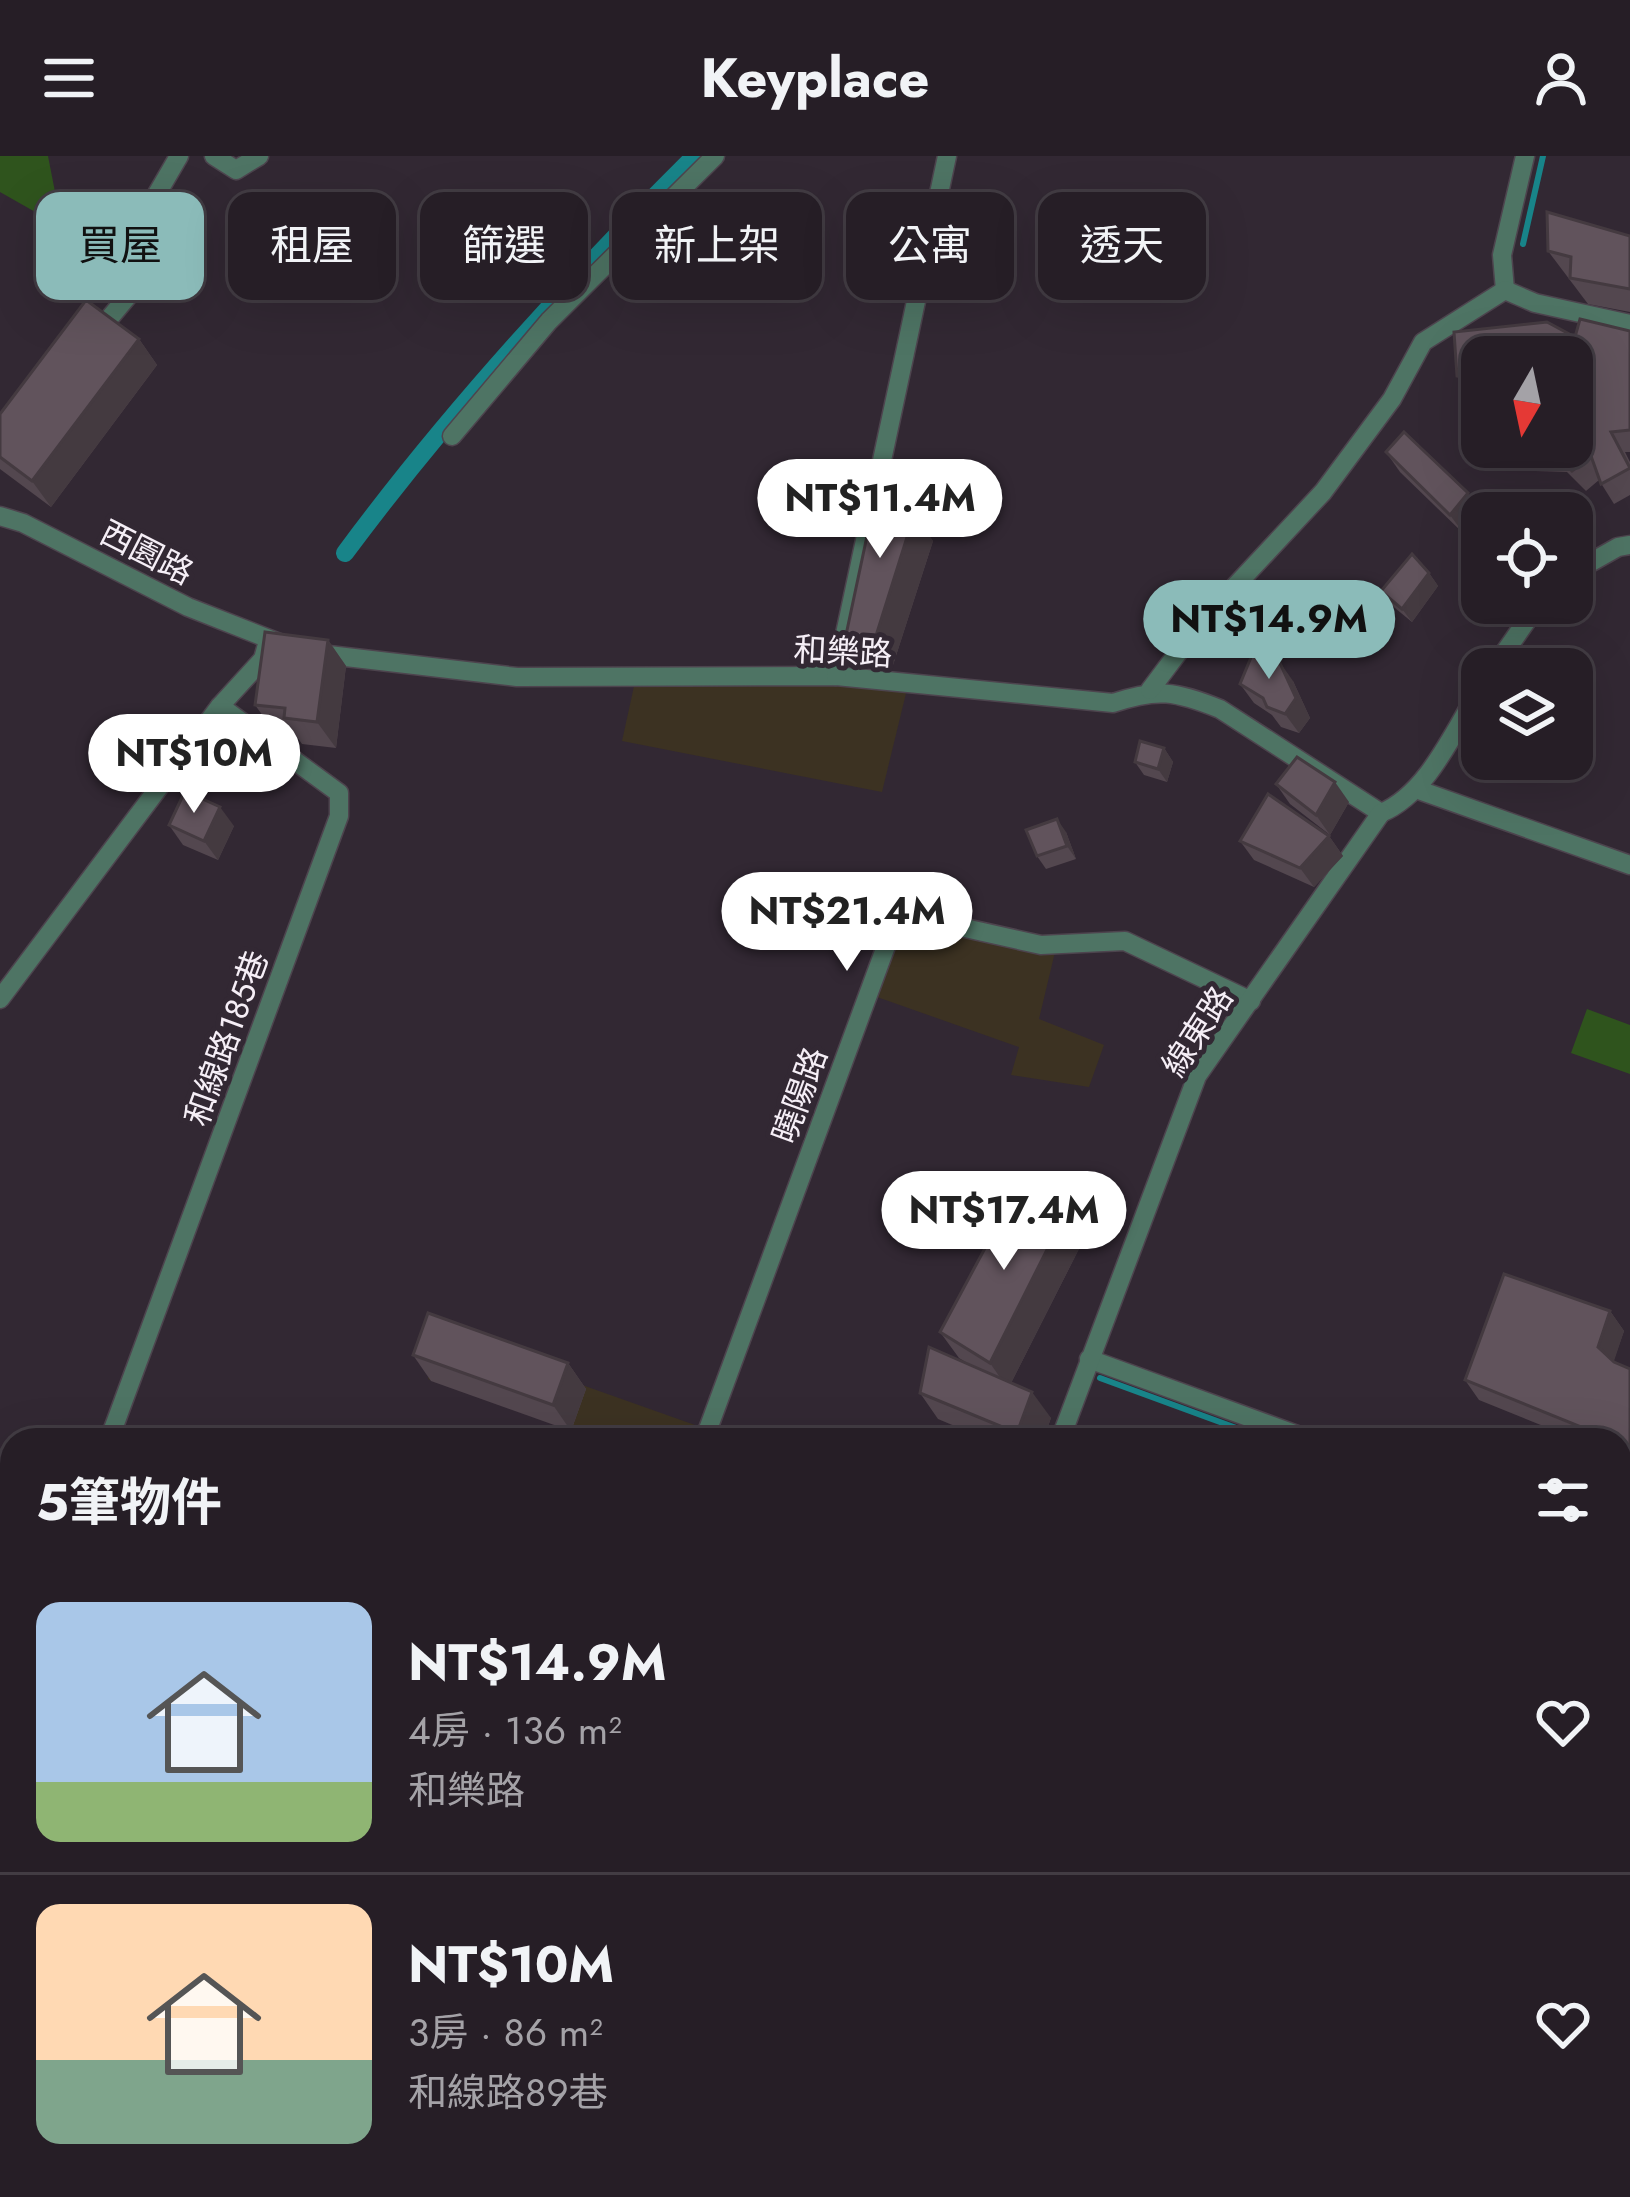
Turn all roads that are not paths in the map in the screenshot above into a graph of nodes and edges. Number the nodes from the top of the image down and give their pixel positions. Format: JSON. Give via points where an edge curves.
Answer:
{"nodes":[{"id":1,"x":179,"y":156,"type":"edge"},
{"id":2,"x":214,"y":156,"type":"edge"},
{"id":3,"x":259,"y":156,"type":"edge"},
{"id":4,"x":715,"y":156,"type":"edge"},
{"id":5,"x":947,"y":156,"type":"edge"},
{"id":6,"x":1525,"y":156,"type":"edge"},
{"id":7,"x":1505,"y":290,"type":"junction"},
{"id":8,"x":1630,"y":324,"type":"edge"},
{"id":9,"x":78,"y":356,"type":"edge"},
{"id":10,"x":452,"y":436,"type":"dead end"},
{"id":11,"x":0,"y":516,"type":"edge"},
{"id":12,"x":1630,"y":545,"type":"edge"},
{"id":13,"x":1593,"y":563,"type":"edge"},
{"id":14,"x":268,"y":641,"type":"junction"},
{"id":15,"x":836,"y":676,"type":"junction"},
{"id":16,"x":1150,"y":691,"type":"junction"},
{"id":17,"x":220,"y":706,"type":"junction"},
{"id":18,"x":1461,"y":719,"type":"edge"},
{"id":19,"x":1416,"y":789,"type":"junction"},
{"id":20,"x":1381,"y":813,"type":"junction"},
{"id":21,"x":1630,"y":865,"type":"edge"},
{"id":22,"x":0,"y":999,"type":"edge"},
{"id":23,"x":1251,"y":1001,"type":"junction"},
{"id":24,"x":1089,"y":1359,"type":"junction"},
{"id":25,"x":114,"y":1428,"type":"edge"},
{"id":26,"x":708,"y":1428,"type":"edge"},
{"id":27,"x":1064,"y":1428,"type":"edge"},
{"id":28,"x":1278,"y":1428,"type":"edge"}],
"edges":[{"from":1,"to":9,"type":"street","via":[[147,211],[128,296]]},
{"from":2,"to":3,"type":"street","via":[[236,170]]},
{"from":4,"to":10,"type":"street","via":[[549,321]]},
{"from":5,"to":15,"type":"street"},
{"from":6,"to":7,"type":"street","via":[[1502,255]]},
{"from":7,"to":8,"type":"street"},
{"from":7,"to":16,"type":"street","via":[[1423,342],[1392,399],[1322,492],[1198,626]]},
{"from":11,"to":14,"type":"street","name":"西園路"},
{"from":12,"to":13,"type":"street"},
{"from":14,"to":15,"type":"street","name":"和樂路","via":[[517,677]]},
{"from":14,"to":17,"type":"street","via":[[263,659]]},
{"from":15,"to":16,"type":"street","name":"和樂路","via":[[1113,703]]},
{"from":16,"to":20,"type":"street","name":"和樂路","via":[[1220,709]]},
{"from":17,"to":22,"type":"street"},
{"from":17,"to":25,"type":"street","name":"和線路185巷","via":[[339,794],[339,816]]},
{"from":18,"to":19,"type":"street"},
{"from":19,"to":20,"type":"street"},
{"from":19,"to":21,"type":"street"},
{"from":20,"to":23,"type":"street","name":"線東路"},
{"from":23,"to":24,"type":"street","name":"線東路","via":[[1197,1076]]},
{"from":23,"to":26,"type":"street","name":"曉陽路","via":[[1125,941],[1041,945],[896,919]]},
{"from":24,"to":27,"type":"street","name":"線東路"},
{"from":24,"to":28,"type":"street"}]}
